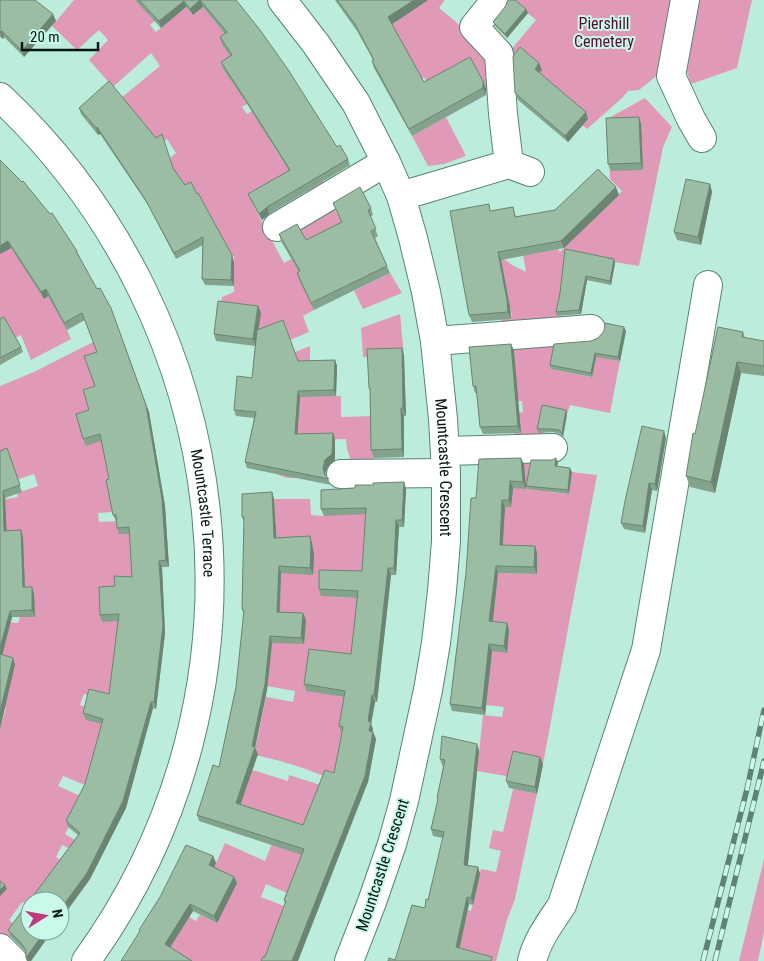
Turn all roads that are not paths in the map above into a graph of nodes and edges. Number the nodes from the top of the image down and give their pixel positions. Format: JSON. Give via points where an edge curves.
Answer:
{"nodes":[{"id":1,"x":282,"y":0,"type":"edge"},
{"id":2,"x":685,"y":0,"type":"edge"},
{"id":3,"x":494,"y":2,"type":"dead end"},
{"id":4,"x":0,"y":97,"type":"edge"},
{"id":5,"x":702,"y":138,"type":"dead end"},
{"id":6,"x":386,"y":162,"type":"junction"},
{"id":7,"x":400,"y":196,"type":"junction"},
{"id":8,"x":277,"y":227,"type":"dead end"},
{"id":9,"x":708,"y":285,"type":"dead end"},
{"id":10,"x":592,"y":329,"type":"dead end"},
{"id":11,"x":435,"y":341,"type":"junction"},
{"id":12,"x":553,"y":448,"type":"dead end"},
{"id":13,"x":446,"y":462,"type":"junction"},
{"id":14,"x":341,"y":474,"type":"dead end"},
{"id":15,"x":0,"y":948,"type":"edge"},
{"id":16,"x":13,"y":961,"type":"edge"},
{"id":17,"x":86,"y":961,"type":"edge"},
{"id":18,"x":349,"y":961,"type":"edge"},
{"id":19,"x":532,"y":961,"type":"edge"}],
"edges":[{"from":1,"to":6,"type":"street","name":"Mountcastle Crescent","via":[[356,103]]},
{"from":2,"to":5,"type":"street","via":[[671,76]]},
{"from":3,"to":7,"type":"street","via":[[474,27],[499,54],[503,114],[519,168]]},
{"from":4,"to":17,"type":"street","name":"Mountcastle Terrace","via":[[36,133],[82,189],[123,252],[148,301],[176,370],[192,426],[208,531],[209,602],[204,660],[183,762],[144,864],[115,918]]},
{"from":6,"to":7,"type":"street","name":"Mountcastle Crescent"},
{"from":6,"to":8,"type":"street"},
{"from":7,"to":11,"type":"street","name":"Mountcastle Crescent","via":[[420,264]]},
{"from":9,"to":19,"type":"street","via":[[646,650],[562,905],[542,937]]},
{"from":10,"to":11,"type":"street"},
{"from":11,"to":13,"type":"street","name":"Mountcastle Crescent"},
{"from":12,"to":13,"type":"street"},
{"from":13,"to":14,"type":"street"},
{"from":13,"to":18,"type":"street","name":"Mountcastle Crescent","via":[[442,591],[425,708],[392,844]]},
{"from":15,"to":16,"type":"street"}]}
